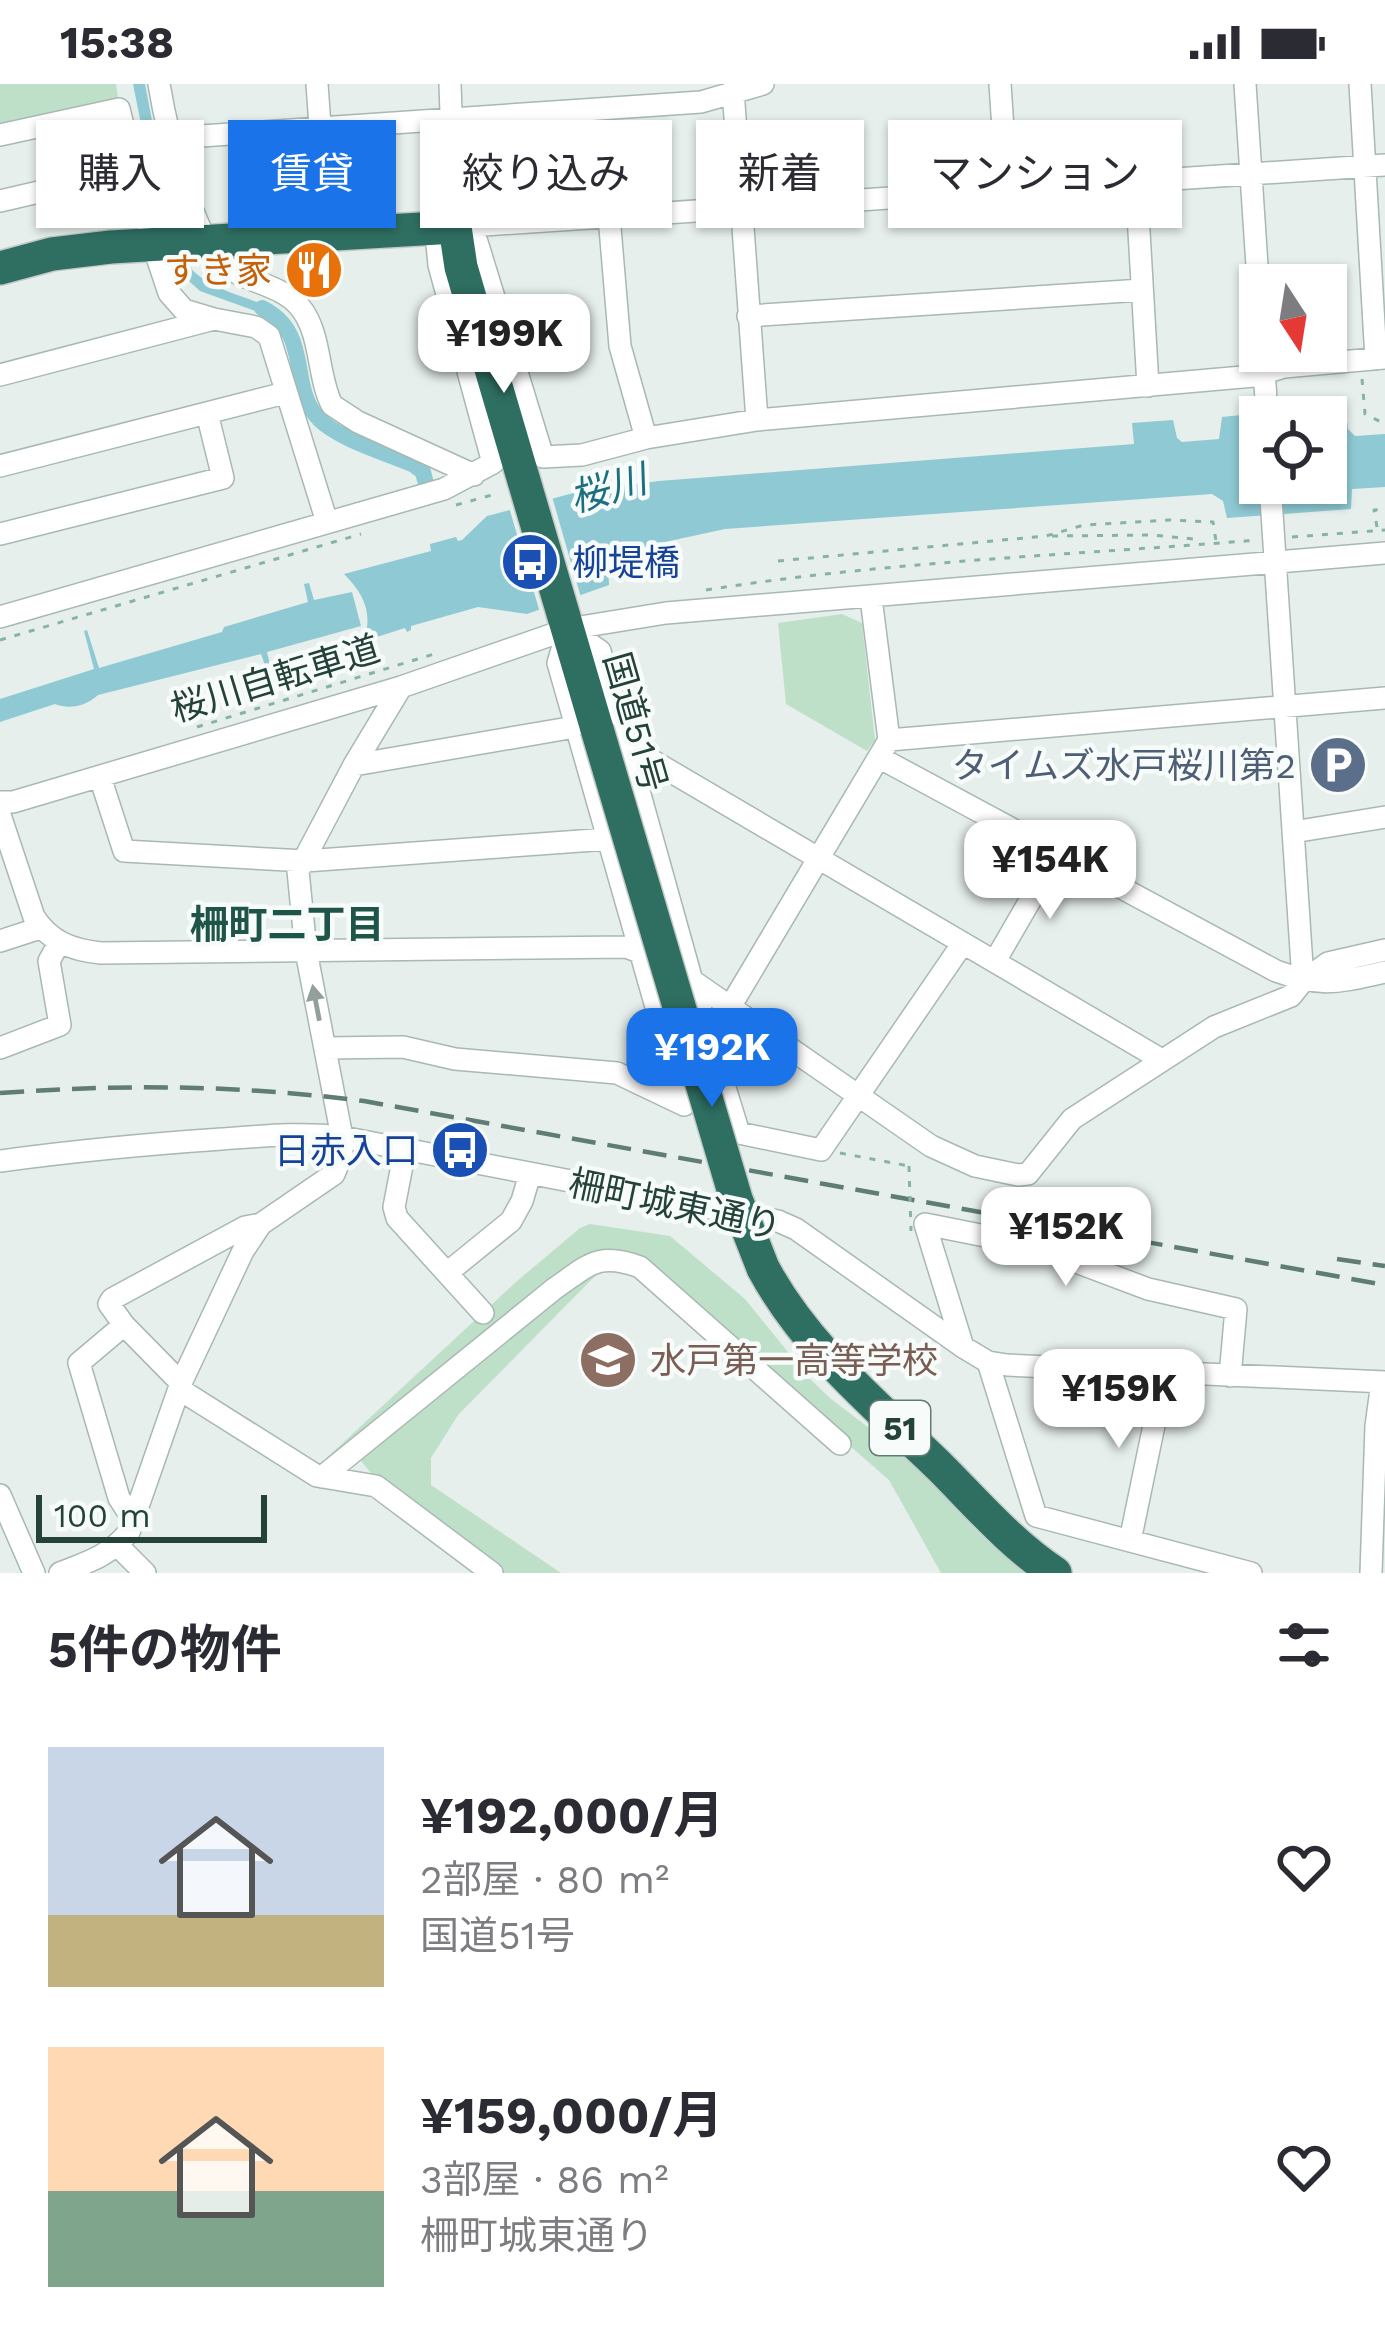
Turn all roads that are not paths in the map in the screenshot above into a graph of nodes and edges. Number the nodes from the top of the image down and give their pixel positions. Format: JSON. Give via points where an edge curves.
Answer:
{"nodes":[{"id":1,"x":159,"y":84,"type":"edge"},
{"id":2,"x":317,"y":84,"type":"edge"},
{"id":3,"x":450,"y":84,"type":"edge"},
{"id":4,"x":591,"y":84,"type":"edge"},
{"id":5,"x":763,"y":84,"type":"edge"},
{"id":6,"x":1000,"y":84,"type":"edge"},
{"id":7,"x":1246,"y":84,"type":"edge"},
{"id":8,"x":1360,"y":84,"type":"edge"},
{"id":9,"x":733,"y":90,"type":"junction"},
{"id":10,"x":594,"y":110,"type":"junction"},
{"id":11,"x":452,"y":118,"type":"junction"},
{"id":12,"x":71,"y":120,"type":"edge"},
{"id":13,"x":120,"y":120,"type":"edge"},
{"id":14,"x":168,"y":120,"type":"edge"},
{"id":15,"x":320,"y":120,"type":"edge"},
{"id":16,"x":735,"y":120,"type":"edge"},
{"id":17,"x":1002,"y":120,"type":"edge"},
{"id":18,"x":396,"y":121,"type":"edge"},
{"id":19,"x":36,"y":127,"type":"edge"},
{"id":20,"x":0,"y":135,"type":"edge"},
{"id":21,"x":1375,"y":166,"type":"edge"},
{"id":22,"x":1251,"y":174,"type":"junction"},
{"id":23,"x":1182,"y":178,"type":"edge"},
{"id":24,"x":36,"y":193,"type":"edge"},
{"id":25,"x":0,"y":201,"type":"edge"},
{"id":26,"x":168,"y":228,"type":"edge"},
{"id":27,"x":186,"y":228,"type":"edge"},
{"id":28,"x":422,"y":228,"type":"edge"},
{"id":29,"x":453,"y":228,"type":"edge"},
{"id":30,"x":455,"y":228,"type":"edge"},
{"id":31,"x":458,"y":228,"type":"edge"},
{"id":32,"x":611,"y":228,"type":"edge"},
{"id":33,"x":743,"y":228,"type":"edge"},
{"id":34,"x":1139,"y":228,"type":"edge"},
{"id":35,"x":177,"y":243,"type":"junction"},
{"id":36,"x":1257,"y":264,"type":"edge"},
{"id":37,"x":0,"y":268,"type":"edge"},
{"id":38,"x":1378,"y":277,"type":"edge"},
{"id":39,"x":1142,"y":290,"type":"junction"},
{"id":40,"x":748,"y":316,"type":"junction"},
{"id":41,"x":214,"y":319,"type":"junction"},
{"id":42,"x":1381,"y":359,"type":"edge"},
{"id":43,"x":0,"y":375,"type":"edge"},
{"id":44,"x":1148,"y":386,"type":"junction"},
{"id":45,"x":285,"y":393,"type":"junction"},
{"id":46,"x":1265,"y":395,"type":"edge"},
{"id":47,"x":207,"y":413,"type":"junction"},
{"id":48,"x":757,"y":420,"type":"junction"},
{"id":49,"x":646,"y":438,"type":"junction"},
{"id":50,"x":0,"y":466,"type":"edge"},
{"id":51,"x":474,"y":475,"type":"junction"},
{"id":52,"x":1271,"y":504,"type":"edge"},
{"id":53,"x":327,"y":522,"type":"junction"},
{"id":54,"x":0,"y":534,"type":"edge"},
{"id":55,"x":1274,"y":542,"type":"junction"},
{"id":56,"x":1385,"y":553,"type":"edge"},
{"id":57,"x":871,"y":598,"type":"junction"},
{"id":58,"x":0,"y":617,"type":"edge"},
{"id":59,"x":565,"y":620,"type":"junction"},
{"id":60,"x":401,"y":687,"type":"junction"},
{"id":61,"x":1385,"y":698,"type":"edge"},
{"id":62,"x":1285,"y":704,"type":"junction"},
{"id":63,"x":598,"y":733,"type":"junction"},
{"id":64,"x":884,"y":749,"type":"junction"},
{"id":65,"x":354,"y":765,"type":"junction"},
{"id":66,"x":100,"y":777,"type":"junction"},
{"id":67,"x":0,"y":802,"type":"edge"},
{"id":68,"x":0,"y":815,"type":"edge"},
{"id":69,"x":1385,"y":817,"type":"edge"},
{"id":70,"x":1293,"y":832,"type":"junction"},
{"id":71,"x":608,"y":839,"type":"junction"},
{"id":72,"x":1057,"y":854,"type":"junction"},
{"id":73,"x":819,"y":856,"type":"junction"},
{"id":74,"x":305,"y":861,"type":"junction"},
{"id":75,"x":40,"y":928,"type":"junction"},
{"id":76,"x":0,"y":940,"type":"edge"},
{"id":77,"x":59,"y":943,"type":"junction"},
{"id":78,"x":963,"y":943,"type":"junction"},
{"id":79,"x":1385,"y":950,"type":"edge"},
{"id":80,"x":306,"y":951,"type":"junction"},
{"id":81,"x":640,"y":951,"type":"junction"},
{"id":82,"x":994,"y":961,"type":"junction"},
{"id":83,"x":1385,"y":972,"type":"edge"},
{"id":84,"x":692,"y":981,"type":"junction"},
{"id":85,"x":1303,"y":981,"type":"junction"},
{"id":86,"x":730,"y":1007,"type":"junction"},
{"id":87,"x":0,"y":1048,"type":"edge"},
{"id":88,"x":325,"y":1048,"type":"junction"},
{"id":89,"x":1162,"y":1060,"type":"junction"},
{"id":90,"x":860,"y":1097,"type":"junction"},
{"id":91,"x":342,"y":1137,"type":"junction"},
{"id":92,"x":405,"y":1150,"type":"junction"},
{"id":93,"x":0,"y":1160,"type":"edge"},
{"id":94,"x":530,"y":1174,"type":"junction"},
{"id":95,"x":261,"y":1224,"type":"junction"},
{"id":96,"x":447,"y":1273,"type":"junction"},
{"id":97,"x":482,"y":1313,"type":"dead end"},
{"id":98,"x":124,"y":1325,"type":"junction"},
{"id":99,"x":962,"y":1347,"type":"junction"},
{"id":100,"x":988,"y":1362,"type":"junction"},
{"id":101,"x":1165,"y":1372,"type":"junction"},
{"id":102,"x":1231,"y":1376,"type":"junction"},
{"id":103,"x":1384,"y":1382,"type":"edge"},
{"id":104,"x":180,"y":1386,"type":"junction"},
{"id":105,"x":840,"y":1444,"type":"dead end"},
{"id":106,"x":322,"y":1477,"type":"junction"},
{"id":107,"x":0,"y":1495,"type":"edge"},
{"id":108,"x":134,"y":1521,"type":"junction"},
{"id":109,"x":1130,"y":1541,"type":"junction"},
{"id":110,"x":112,"y":1559,"type":"edge"},
{"id":111,"x":34,"y":1573,"type":"edge"},
{"id":112,"x":60,"y":1573,"type":"edge"},
{"id":113,"x":145,"y":1573,"type":"edge"},
{"id":114,"x":492,"y":1573,"type":"edge"},
{"id":115,"x":1055,"y":1573,"type":"edge"},
{"id":116,"x":1251,"y":1573,"type":"edge"},
{"id":117,"x":1371,"y":1573,"type":"edge"}],
"edges":[{"from":1,"to":14,"type":"street"},
{"from":2,"to":15,"type":"street"},
{"from":3,"to":11,"type":"street"},
{"from":4,"to":10,"type":"street"},
{"from":5,"to":9,"type":"street"},
{"from":6,"to":17,"type":"street"},
{"from":7,"to":22,"type":"street"},
{"from":8,"to":21,"type":"street"},
{"from":9,"to":10,"type":"street","via":[[701,102]]},
{"from":9,"to":16,"type":"street"},
{"from":10,"to":11,"type":"street"},
{"from":11,"to":18,"type":"street"},
{"from":12,"to":13,"type":"street","via":[[118,110]]},
{"from":19,"to":20,"type":"street"},
{"from":21,"to":22,"type":"street"},
{"from":21,"to":38,"type":"street"},
{"from":22,"to":23,"type":"street"},
{"from":22,"to":36,"type":"street"},
{"from":24,"to":25,"type":"street"},
{"from":26,"to":35,"type":"street"},
{"from":27,"to":35,"type":"street"},
{"from":28,"to":35,"type":"highway"},
{"from":29,"to":51,"type":"street","via":[[436,244],[439,265],[494,463]]},
{"from":30,"to":59,"type":"highway","name":"国道51号","number":"51"},
{"from":31,"to":49,"type":"street","via":[[477,242],[543,457]]},
{"from":32,"to":49,"type":"street","via":[[620,346]]},
{"from":33,"to":40,"type":"street"},
{"from":34,"to":39,"type":"street"},
{"from":35,"to":37,"type":"highway","via":[[78,250]]},
{"from":35,"to":41,"type":"street","via":[[169,293],[184,310]]},
{"from":35,"to":51,"type":"street","via":[[300,307],[332,405]]},
{"from":38,"to":42,"type":"street"},
{"from":39,"to":40,"type":"street"},
{"from":39,"to":44,"type":"street"},
{"from":40,"to":48,"type":"street"},
{"from":41,"to":43,"type":"street"},
{"from":41,"to":45,"type":"street","via":[[269,336]]},
{"from":42,"to":46,"type":"street","via":[[1284,367]]},
{"from":44,"to":46,"type":"street"},
{"from":44,"to":48,"type":"street"},
{"from":45,"to":47,"type":"street"},
{"from":45,"to":53,"type":"street"},
{"from":47,"to":50,"type":"street"},
{"from":47,"to":54,"type":"street","via":[[223,478]]},
{"from":48,"to":49,"type":"street"},
{"from":51,"to":53,"type":"street","via":[[446,498],[418,496]]},
{"from":52,"to":55,"type":"street"},
{"from":53,"to":58,"type":"street"},
{"from":55,"to":56,"type":"street"},
{"from":55,"to":57,"type":"street"},
{"from":55,"to":62,"type":"street"},
{"from":57,"to":59,"type":"street"},
{"from":57,"to":64,"type":"street"},
{"from":59,"to":60,"type":"street"},
{"from":59,"to":63,"type":"highway","name":"国道51号","number":"51"},
{"from":60,"to":65,"type":"street"},
{"from":60,"to":66,"type":"street"},
{"from":61,"to":62,"type":"street"},
{"from":62,"to":64,"type":"street"},
{"from":62,"to":70,"type":"street"},
{"from":63,"to":65,"type":"street"},
{"from":63,"to":71,"type":"street"},
{"from":63,"to":73,"type":"street"},
{"from":63,"to":84,"type":"street"},
{"from":63,"to":115,"type":"highway","name":"国道51号","number":"51","bridge":true,"via":[[763,1268],[819,1349]]},
{"from":64,"to":72,"type":"street"},
{"from":64,"to":73,"type":"street"},
{"from":65,"to":74,"type":"street"},
{"from":66,"to":67,"type":"street"},
{"from":66,"to":74,"type":"street","via":[[124,851]]},
{"from":68,"to":75,"type":"street"},
{"from":69,"to":70,"type":"street"},
{"from":70,"to":85,"type":"street"},
{"from":71,"to":74,"type":"street"},
{"from":71,"to":81,"type":"street"},
{"from":72,"to":82,"type":"street"},
{"from":72,"to":85,"type":"street"},
{"from":73,"to":78,"type":"street"},
{"from":73,"to":86,"type":"street"},
{"from":74,"to":80,"type":"street","via":[[298,871]]},
{"from":75,"to":76,"type":"street"},
{"from":75,"to":77,"type":"street"},
{"from":77,"to":80,"type":"street","via":[[101,953]]},
{"from":77,"to":87,"type":"street","via":[[49,962],[60,1025]]},
{"from":78,"to":82,"type":"street"},
{"from":78,"to":90,"type":"street"},
{"from":79,"to":85,"type":"street","via":[[1328,963]]},
{"from":80,"to":81,"type":"street"},
{"from":88,"to":80,"type":"street","one_way":true},
{"from":81,"to":84,"type":"street"},
{"from":81,"to":88,"type":"street","via":[[684,1106],[617,1073],[403,1047]]},
{"from":82,"to":89,"type":"street"},
{"from":83,"to":85,"type":"street","via":[[1331,984]]},
{"from":84,"to":86,"type":"street"},
{"from":84,"to":90,"type":"street","via":[[739,1133],[821,1150]]},
{"from":85,"to":89,"type":"street","via":[[1291,996],[1214,1027]]},
{"from":86,"to":90,"type":"street"},
{"from":88,"to":91,"type":"street"},
{"from":89,"to":90,"type":"street","via":[[1072,1119],[1028,1174],[975,1166],[931,1147]]},
{"from":91,"to":92,"type":"street","name":"柵町城東通り"},
{"from":91,"to":93,"type":"street","name":"柵町城東通り","via":[[250,1137]]},
{"from":91,"to":95,"type":"street","via":[[334,1174]]},
{"from":92,"to":94,"type":"street","name":"柵町城東通り"},
{"from":92,"to":96,"type":"street","via":[[397,1218]]},
{"from":94,"to":96,"type":"street","via":[[511,1221]]},
{"from":94,"to":99,"type":"street","name":"柵町城東通り","via":[[788,1224]]},
{"from":95,"to":98,"type":"street","via":[[112,1299]]},
{"from":95,"to":104,"type":"street"},
{"from":96,"to":97,"type":"street"},
{"from":98,"to":104,"type":"street"},
{"from":98,"to":108,"type":"street","via":[[79,1363],[119,1498]]},
{"from":99,"to":100,"type":"street","name":"柵町城東通り"},
{"from":99,"to":102,"type":"street","via":[[925,1224],[1031,1245],[1148,1289],[1236,1309]]},
{"from":100,"to":101,"type":"street","name":"柵町城東通り"},
{"from":100,"to":109,"type":"street","via":[[1036,1516]]},
{"from":101,"to":102,"type":"street","name":"柵町城東通り"},
{"from":101,"to":109,"type":"street"},
{"from":102,"to":103,"type":"street","name":"柵町城東通り"},
{"from":103,"to":117,"type":"street"},
{"from":104,"to":106,"type":"street"},
{"from":104,"to":108,"type":"street"},
{"from":105,"to":106,"type":"street","via":[[640,1267],[606,1258],[554,1288]]},
{"from":106,"to":114,"type":"street","via":[[376,1486]]},
{"from":107,"to":111,"type":"street"},
{"from":108,"to":110,"type":"street"},
{"from":109,"to":116,"type":"street"},
{"from":110,"to":112,"type":"street"},
{"from":110,"to":113,"type":"street"}]}
